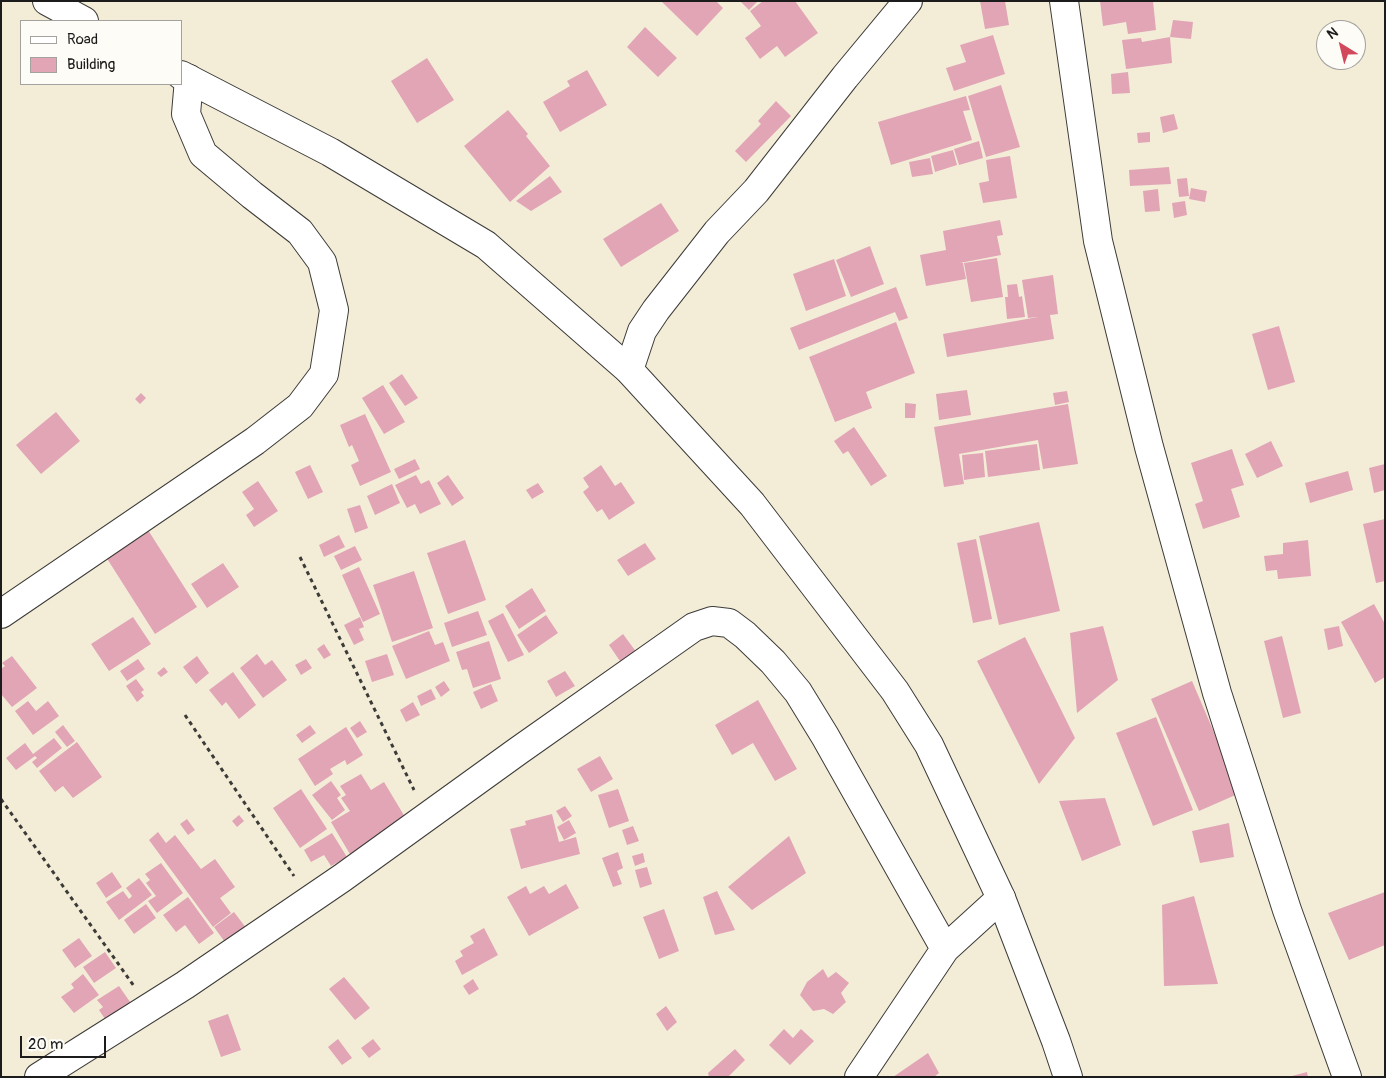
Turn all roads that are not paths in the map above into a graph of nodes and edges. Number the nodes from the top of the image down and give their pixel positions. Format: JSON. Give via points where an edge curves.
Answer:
{"nodes":[{"id":1,"x":47,"y":1,"type":"edge"},
{"id":2,"x":908,"y":1,"type":"edge"},
{"id":3,"x":1064,"y":1,"type":"edge"},
{"id":4,"x":82,"y":20,"type":"edge"},
{"id":5,"x":185,"y":77,"type":"edge"},
{"id":6,"x":628,"y":370,"type":"junction"},
{"id":7,"x":1,"y":614,"type":"edge"},
{"id":8,"x":1000,"y":898,"type":"junction"},
{"id":9,"x":945,"y":949,"type":"junction"},
{"id":10,"x":39,"y":1077,"type":"edge"},
{"id":11,"x":859,"y":1077,"type":"edge"},
{"id":12,"x":1068,"y":1077,"type":"edge"},
{"id":13,"x":1347,"y":1077,"type":"edge"}],
"edges":[{"from":1,"to":4,"type":"street"},
{"from":2,"to":6,"type":"street","via":[[656,310],[642,331]]},
{"from":3,"to":13,"type":"street","via":[[1098,241],[1149,447],[1217,693],[1287,910]]},
{"from":5,"to":6,"type":"street","via":[[330,152],[486,245]]},
{"from":5,"to":7,"type":"street","via":[[186,114],[203,154],[300,232],[322,262],[334,310],[324,374],[300,406],[255,442]]},
{"from":6,"to":8,"type":"street","via":[[752,504],[895,691],[929,745]]},
{"from":8,"to":9,"type":"street"},
{"from":8,"to":12,"type":"street"},
{"from":9,"to":10,"type":"street","via":[[798,692],[745,635],[729,623],[712,621],[694,627],[185,985]]},
{"from":9,"to":11,"type":"street"}]}
